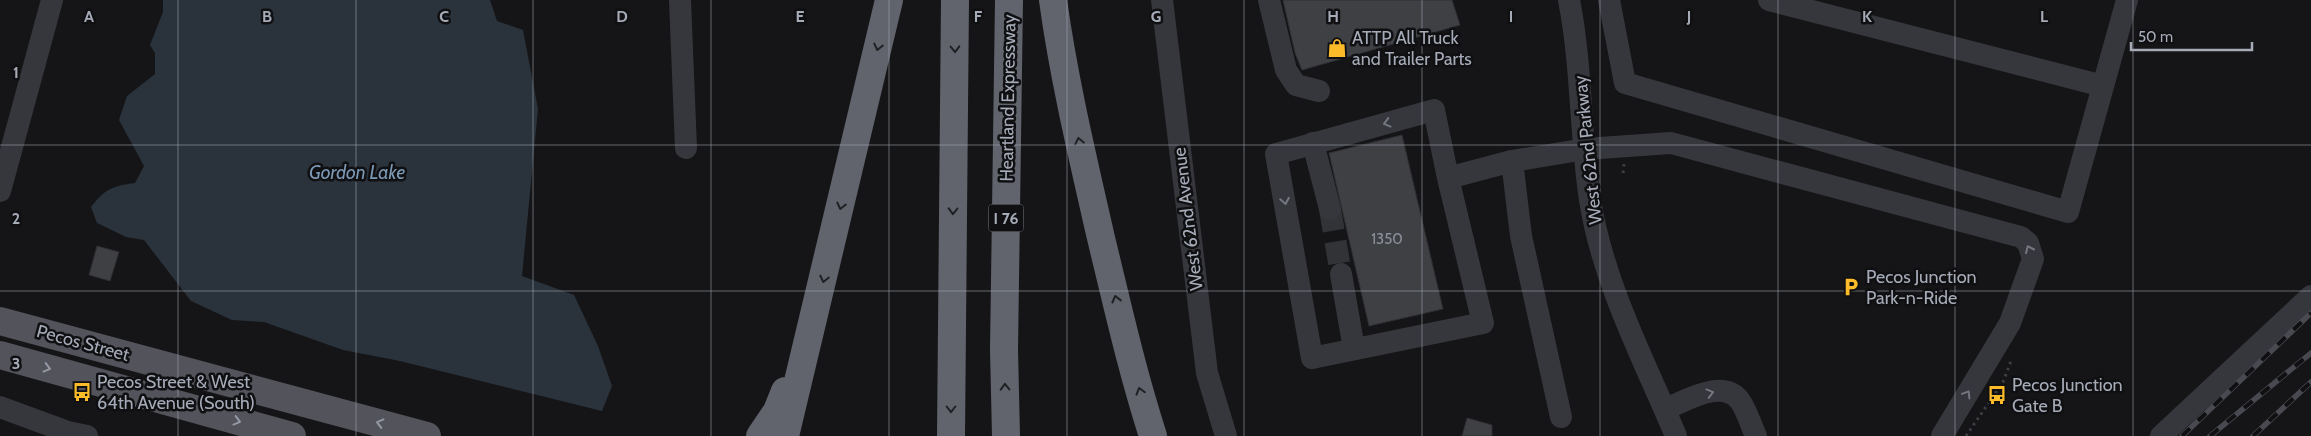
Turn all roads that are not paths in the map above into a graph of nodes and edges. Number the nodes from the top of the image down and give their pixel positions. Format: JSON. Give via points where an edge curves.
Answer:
{"nodes":[{"id":1,"x":52,"y":0,"type":"edge"},
{"id":2,"x":680,"y":0,"type":"edge"},
{"id":3,"x":889,"y":0,"type":"edge"},
{"id":4,"x":955,"y":0,"type":"edge"},
{"id":5,"x":1010,"y":0,"type":"edge"},
{"id":6,"x":1053,"y":0,"type":"edge"},
{"id":7,"x":1162,"y":0,"type":"edge"},
{"id":8,"x":1270,"y":0,"type":"edge"},
{"id":9,"x":1569,"y":0,"type":"edge"},
{"id":10,"x":1609,"y":0,"type":"edge"},
{"id":11,"x":1769,"y":0,"type":"edge"},
{"id":12,"x":2126,"y":0,"type":"edge"},
{"id":13,"x":2103,"y":86,"type":"junction"},
{"id":14,"x":1319,"y":91,"type":"dead end"},
{"id":15,"x":1314,"y":143,"type":"junction"},
{"id":16,"x":686,"y":148,"type":"dead end"},
{"id":17,"x":1585,"y":149,"type":"junction"},
{"id":18,"x":1512,"y":161,"type":"junction"},
{"id":19,"x":1448,"y":178,"type":"junction"},
{"id":20,"x":0,"y":191,"type":"edge"},
{"id":21,"x":1330,"y":209,"type":"tunnel mouth"},
{"id":22,"x":1341,"y":274,"type":"tunnel mouth"},
{"id":23,"x":2311,"y":296,"type":"edge"},
{"id":24,"x":815,"y":318,"type":"junction"},
{"id":25,"x":0,"y":321,"type":"edge"},
{"id":26,"x":1354,"y":349,"type":"junction"},
{"id":27,"x":0,"y":355,"type":"edge"},
{"id":28,"x":0,"y":407,"type":"edge"},
{"id":29,"x":1664,"y":409,"type":"junction"},
{"id":30,"x":1561,"y":417,"type":"dead end"},
{"id":31,"x":87,"y":436,"type":"edge"},
{"id":32,"x":292,"y":436,"type":"edge"},
{"id":33,"x":427,"y":436,"type":"edge"},
{"id":34,"x":760,"y":436,"type":"edge"},
{"id":35,"x":785,"y":436,"type":"edge"},
{"id":36,"x":951,"y":436,"type":"edge"},
{"id":37,"x":1006,"y":436,"type":"edge"},
{"id":38,"x":1154,"y":436,"type":"edge"},
{"id":39,"x":1226,"y":436,"type":"edge"},
{"id":40,"x":1676,"y":436,"type":"edge"},
{"id":41,"x":1756,"y":436,"type":"edge"},
{"id":42,"x":1942,"y":436,"type":"edge"},
{"id":43,"x":2161,"y":436,"type":"edge"}],
"edges":[{"from":1,"to":20,"type":"street"},
{"from":2,"to":16,"type":"street"},
{"from":3,"to":24,"type":"highway","one_way":true},
{"from":4,"to":36,"type":"highway","one_way":true},
{"from":37,"to":5,"type":"highway","name":"Heartland Expressway","number":"I 76","one_way":true,"via":[[1004,350]]},
{"from":38,"to":6,"type":"highway","one_way":true,"via":[[1127,346],[1084,167]]},
{"from":7,"to":39,"type":"street","name":"West 62nd Avenue","via":[[1207,373]]},
{"from":8,"to":14,"type":"street","via":[[1286,70],[1296,85]]},
{"from":9,"to":17,"type":"street","name":"West 62nd Parkway","via":[[1579,65]]},
{"from":10,"to":13,"type":"street","via":[[1625,83],[2068,212]]},
{"from":11,"to":13,"type":"street"},
{"from":12,"to":13,"type":"street"},
{"from":19,"to":15,"type":"street","one_way":true,"via":[[1434,110]]},
{"from":15,"to":21,"type":"street"},
{"from":15,"to":26,"type":"street","one_way":true,"via":[[1276,154],[1312,358]]},
{"from":17,"to":18,"type":"street"},
{"from":17,"to":29,"type":"street","name":"West 62nd Parkway","via":[[1590,201],[1602,252]]},
{"from":42,"to":17,"type":"street","one_way":true,"via":[[2010,324],[2032,268],[2032,251],[2021,236],[1686,146],[1656,144]]},
{"from":18,"to":19,"type":"street"},
{"from":18,"to":30,"type":"street","via":[[1520,236]]},
{"from":19,"to":26,"type":"street","via":[[1483,323]]},
{"from":22,"to":26,"type":"street"},
{"from":23,"to":43,"type":"street"},
{"from":24,"to":34,"type":"highway","via":[[777,411]]},
{"from":24,"to":35,"type":"highway"},
{"from":33,"to":25,"type":"main road","name":"Pecos Street","one_way":true},
{"from":27,"to":32,"type":"main road","name":"Pecos Street","one_way":true},
{"from":28,"to":31,"type":"street"},
{"from":29,"to":40,"type":"street","name":"West 62nd Parkway"},
{"from":29,"to":41,"type":"street","one_way":true,"via":[[1707,393],[1725,391],[1740,400]]}]}
